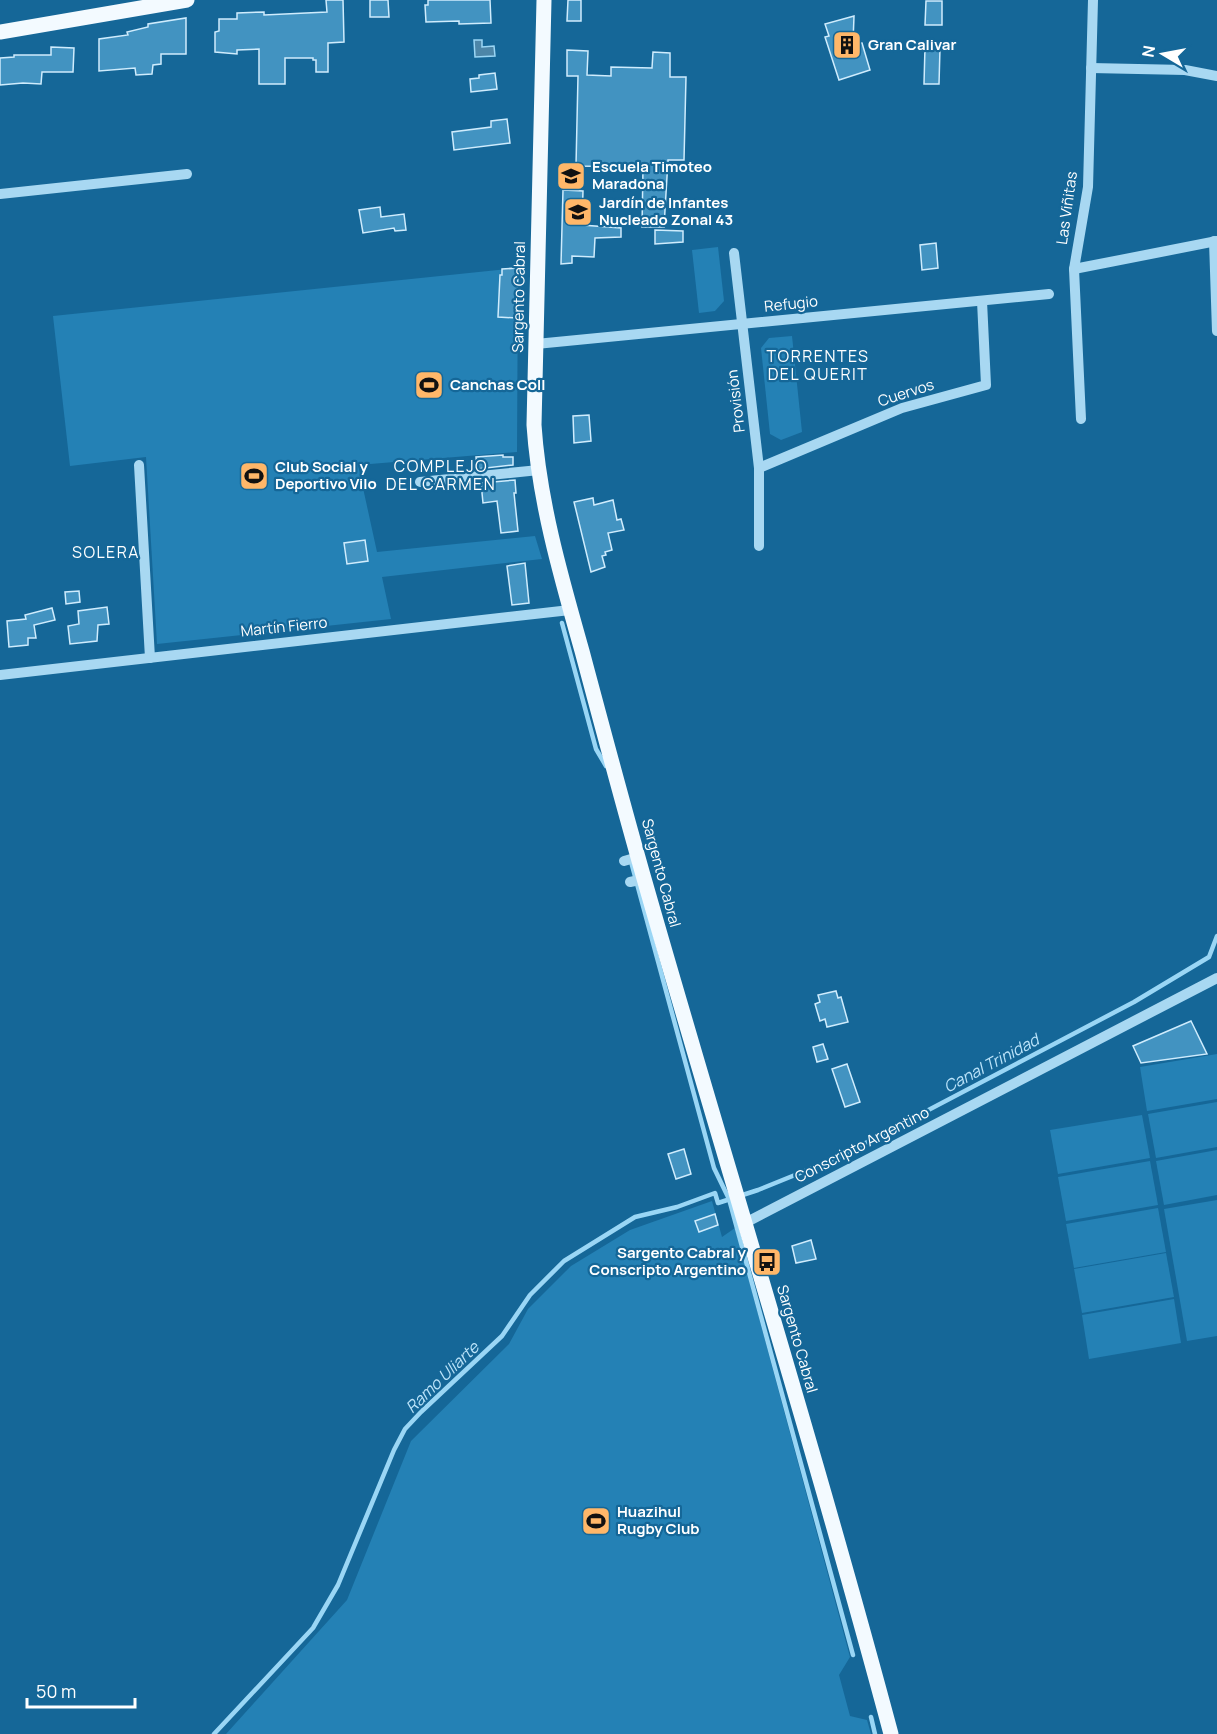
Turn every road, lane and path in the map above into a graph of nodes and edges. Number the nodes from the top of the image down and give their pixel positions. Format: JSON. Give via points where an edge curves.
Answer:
{"nodes":[{"id":1,"x":187,"y":0,"type":"edge"},
{"id":2,"x":544,"y":0,"type":"edge"},
{"id":3,"x":1093,"y":0,"type":"edge"},
{"id":4,"x":0,"y":32,"type":"edge"},
{"id":5,"x":1091,"y":68,"type":"junction"},
{"id":6,"x":1217,"y":76,"type":"edge"},
{"id":7,"x":187,"y":174,"type":"dead end"},
{"id":8,"x":0,"y":194,"type":"edge"},
{"id":9,"x":1215,"y":241,"type":"edge"},
{"id":10,"x":734,"y":253,"type":"dead end"},
{"id":11,"x":1074,"y":269,"type":"junction"},
{"id":12,"x":1049,"y":294,"type":"dead end"},
{"id":13,"x":982,"y":301,"type":"junction"},
{"id":14,"x":742,"y":324,"type":"junction"},
{"id":15,"x":1217,"y":331,"type":"edge"},
{"id":16,"x":536,"y":344,"type":"junction"},
{"id":17,"x":1081,"y":420,"type":"dead end"},
{"id":18,"x":139,"y":465,"type":"dead end"},
{"id":19,"x":759,"y":468,"type":"junction"},
{"id":20,"x":539,"y":470,"type":"junction"},
{"id":21,"x":420,"y":482,"type":"dead end"},
{"id":22,"x":759,"y":546,"type":"dead end"},
{"id":23,"x":570,"y":610,"type":"junction"},
{"id":24,"x":150,"y":658,"type":"junction"},
{"id":25,"x":0,"y":675,"type":"edge"},
{"id":26,"x":1217,"y":978,"type":"edge"},
{"id":27,"x":745,"y":1223,"type":"junction"},
{"id":28,"x":891,"y":1734,"type":"edge"}],
"edges":[{"from":1,"to":4,"type":"main road"},
{"from":2,"to":16,"type":"main road","name":"Sargento Cabral"},
{"from":3,"to":5,"type":"street","name":"Las Viñitas"},
{"from":5,"to":6,"type":"street","via":[[1185,70]]},
{"from":5,"to":11,"type":"street","name":"Las Viñitas","via":[[1088,187]]},
{"from":7,"to":8,"type":"street"},
{"from":9,"to":11,"type":"street"},
{"from":9,"to":15,"type":"street"},
{"from":10,"to":14,"type":"street","name":"Provisión"},
{"from":11,"to":17,"type":"street","name":"Las Viñitas"},
{"from":12,"to":13,"type":"street","name":"Refugio"},
{"from":13,"to":14,"type":"street","name":"Refugio"},
{"from":13,"to":19,"type":"street","name":"Cuervos","via":[[986,385],[902,408]]},
{"from":14,"to":16,"type":"street","name":"Refugio"},
{"from":14,"to":19,"type":"street","name":"Provisión"},
{"from":16,"to":20,"type":"main road","name":"Sargento Cabral","via":[[534,425]]},
{"from":18,"to":24,"type":"street"},
{"from":19,"to":22,"type":"street","name":"Provisión"},
{"from":20,"to":21,"type":"street"},
{"from":20,"to":23,"type":"main road","name":"Sargento Cabral"},
{"from":23,"to":24,"type":"street","name":"Martín Fierro"},
{"from":23,"to":27,"type":"main road","name":"Sargento Cabral","via":[[632,859]]},
{"from":24,"to":25,"type":"street","name":"Martín Fierro"},
{"from":26,"to":27,"type":"street","name":"Conscripto Argentino"},
{"from":27,"to":28,"type":"main road","name":"Sargento Cabral"}]}
